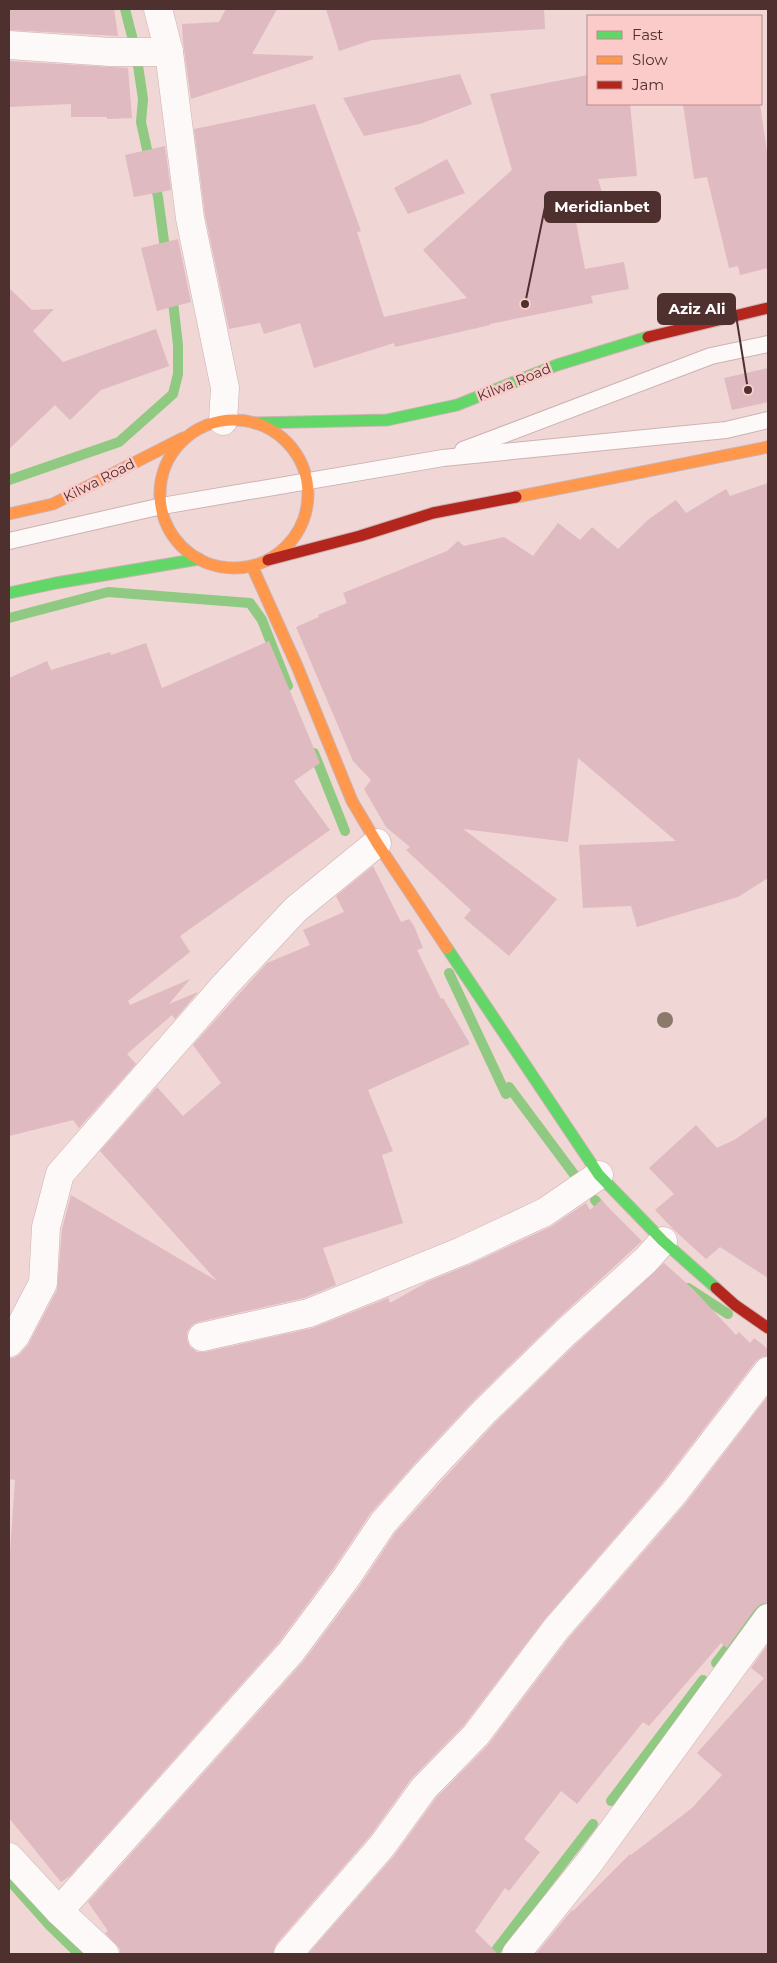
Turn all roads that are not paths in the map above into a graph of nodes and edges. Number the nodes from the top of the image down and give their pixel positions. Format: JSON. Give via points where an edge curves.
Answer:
{"nodes":[{"id":1,"x":162,"y":12,"type":"edge"},
{"id":2,"x":9,"y":45,"type":"edge"},
{"id":3,"x":169,"y":52,"type":"junction"},
{"id":4,"x":768,"y":308,"type":"edge"},
{"id":5,"x":768,"y":344,"type":"edge"},
{"id":6,"x":768,"y":420,"type":"edge"},
{"id":7,"x":223,"y":421,"type":"junction"},
{"id":8,"x":256,"y":423,"type":"junction"},
{"id":9,"x":186,"y":437,"type":"junction"},
{"id":10,"x":768,"y":447,"type":"edge"},
{"id":11,"x":443,"y":458,"type":"junction"},
{"id":12,"x":306,"y":481,"type":"junction"},
{"id":13,"x":162,"y":506,"type":"junction"},
{"id":14,"x":9,"y":514,"type":"edge"},
{"id":15,"x":9,"y":541,"type":"edge"},
{"id":16,"x":199,"y":559,"type":"junction"},
{"id":17,"x":268,"y":560,"type":"junction"},
{"id":18,"x":252,"y":566,"type":"junction"},
{"id":19,"x":9,"y":592,"type":"edge"},
{"id":20,"x":377,"y":843,"type":"junction"},
{"id":21,"x":599,"y":1176,"type":"junction"},
{"id":22,"x":663,"y":1241,"type":"junction"},
{"id":23,"x":768,"y":1328,"type":"edge"},
{"id":24,"x":202,"y":1337,"type":"dead end"},
{"id":25,"x":9,"y":1343,"type":"edge"},
{"id":26,"x":768,"y":1371,"type":"edge"},
{"id":27,"x":768,"y":1618,"type":"edge"},
{"id":28,"x":9,"y":1857,"type":"edge"},
{"id":29,"x":59,"y":1911,"type":"junction"},
{"id":30,"x":104,"y":1954,"type":"edge"},
{"id":31,"x":288,"y":1954,"type":"edge"},
{"id":32,"x":516,"y":1954,"type":"edge"}],
"edges":[{"from":1,"to":3,"type":"street"},
{"from":2,"to":3,"type":"street","via":[[110,52]]},
{"from":3,"to":7,"type":"street","via":[[190,218],[224,388]]},
{"from":4,"to":8,"type":"main road","name":"Kilwa Road","via":[[638,340],[557,365],[457,405],[387,420]]},
{"from":5,"to":11,"type":"lane","via":[[711,356]]},
{"from":6,"to":11,"type":"lane","via":[[726,430]]},
{"from":7,"to":8,"type":"main road","name":"Kilwa Road"},
{"from":7,"to":9,"type":"main road","name":"Kilwa Road","via":[[204,426]]},
{"from":8,"to":12,"type":"main road","via":[[278,434],[295,452]]},
{"from":9,"to":13,"type":"main road","via":[[170,455],[162,477]]},
{"from":9,"to":14,"type":"main road","name":"Kilwa Road","via":[[53,504]]},
{"from":10,"to":17,"type":"main road","via":[[433,513]]},
{"from":11,"to":12,"type":"lane"},
{"from":12,"to":13,"type":"lane"},
{"from":12,"to":17,"type":"main road","via":[[308,500],[302,524],[289,545]]},
{"from":13,"to":15,"type":"lane"},
{"from":13,"to":16,"type":"main road","via":[[167,524],[180,544]]},
{"from":16,"to":18,"type":"main road","via":[[234,568]]},
{"from":16,"to":19,"type":"main road"},
{"from":17,"to":18,"type":"main road"},
{"from":18,"to":20,"type":"main road","via":[[352,800]]},
{"from":20,"to":21,"type":"main road"},
{"from":20,"to":25,"type":"street","via":[[296,909],[60,1174],[46,1227],[43,1284]]},
{"from":21,"to":22,"type":"main road"},
{"from":21,"to":24,"type":"street","via":[[545,1212],[444,1258],[309,1313]]},
{"from":22,"to":23,"type":"main road","via":[[735,1305]]},
{"from":22,"to":29,"type":"street","via":[[484,1412],[383,1522],[291,1652]]},
{"from":26,"to":31,"type":"street","via":[[674,1492],[556,1629],[476,1735],[424,1788],[382,1846]]},
{"from":27,"to":32,"type":"street","via":[[589,1862]]},
{"from":28,"to":29,"type":"street"},
{"from":29,"to":30,"type":"street"}]}
